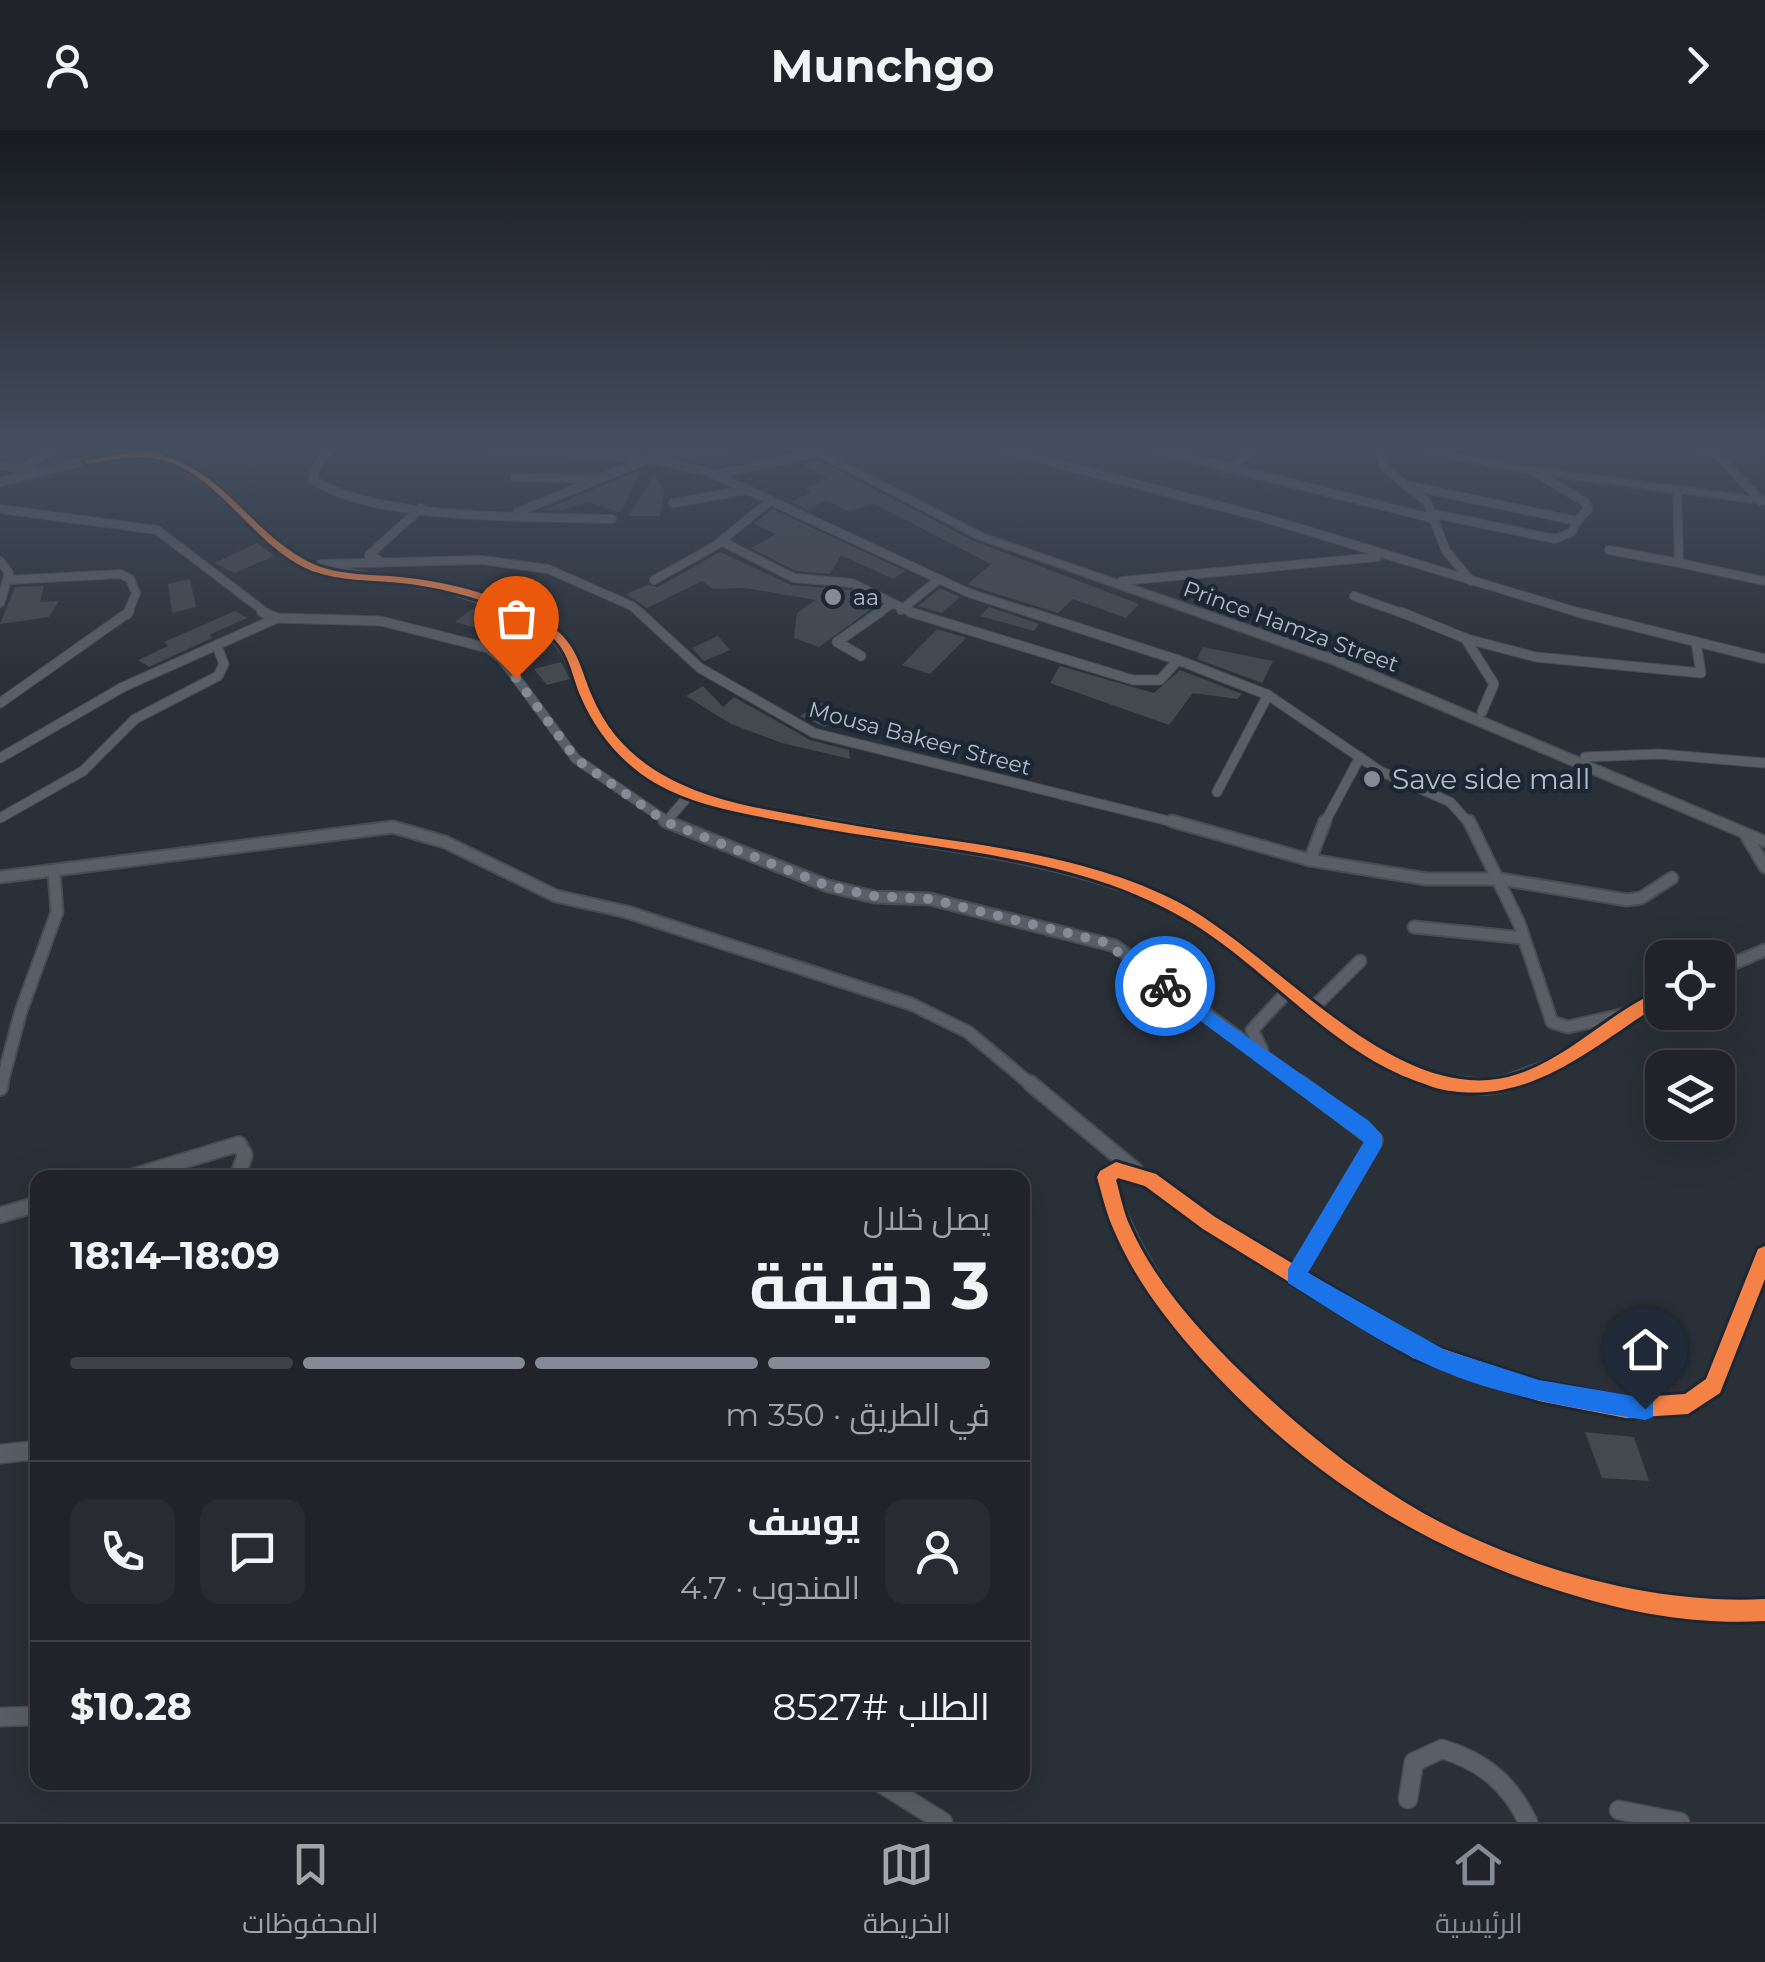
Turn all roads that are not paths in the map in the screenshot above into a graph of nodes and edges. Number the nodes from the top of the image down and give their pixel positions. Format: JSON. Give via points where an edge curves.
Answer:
{"nodes":[{"id":1,"x":120,"y":525,"type":"edge"},
{"id":2,"x":252,"y":525,"type":"edge"},
{"id":3,"x":403,"y":525,"type":"edge"},
{"id":4,"x":741,"y":525,"type":"edge"},
{"id":5,"x":821,"y":525,"type":"edge"},
{"id":6,"x":963,"y":525,"type":"edge"},
{"id":7,"x":973,"y":525,"type":"edge"},
{"id":8,"x":1287,"y":525,"type":"edge"},
{"id":9,"x":1435,"y":525,"type":"edge"},
{"id":10,"x":1479,"y":525,"type":"edge"},
{"id":11,"x":1576,"y":525,"type":"edge"},
{"id":12,"x":1678,"y":525,"type":"edge"},
{"id":13,"x":721,"y":541,"type":"junction"},
{"id":14,"x":1609,"y":550,"type":"dead end"},
{"id":15,"x":1396,"y":559,"type":"junction"},
{"id":16,"x":408,"y":560,"type":"junction"},
{"id":17,"x":1679,"y":563,"type":"junction"},
{"id":18,"x":306,"y":564,"type":"junction"},
{"id":19,"x":2,"y":566,"type":"edge"},
{"id":20,"x":7,"y":580,"type":"junction"},
{"id":21,"x":654,"y":580,"type":"dead end"},
{"id":22,"x":938,"y":580,"type":"junction"},
{"id":23,"x":1122,"y":581,"type":"junction"},
{"id":24,"x":1471,"y":581,"type":"junction"},
{"id":25,"x":1765,"y":582,"type":"edge"},
{"id":26,"x":1354,"y":596,"type":"dead end"},
{"id":27,"x":0,"y":603,"type":"edge"},
{"id":28,"x":890,"y":605,"type":"junction"},
{"id":29,"x":1196,"y":609,"type":"junction"},
{"id":30,"x":900,"y":610,"type":"junction"},
{"id":31,"x":277,"y":618,"type":"junction"},
{"id":32,"x":1464,"y":638,"type":"junction"},
{"id":33,"x":1696,"y":642,"type":"junction"},
{"id":34,"x":217,"y":646,"type":"junction"},
{"id":35,"x":861,"y":656,"type":"dead end"},
{"id":36,"x":1765,"y":658,"type":"edge"},
{"id":37,"x":1178,"y":660,"type":"junction"},
{"id":38,"x":1268,"y":695,"type":"junction"},
{"id":39,"x":0,"y":703,"type":"edge"},
{"id":40,"x":1482,"y":712,"type":"junction"},
{"id":41,"x":1360,"y":757,"type":"junction"},
{"id":42,"x":1584,"y":757,"type":"junction"},
{"id":43,"x":0,"y":758,"type":"edge"},
{"id":44,"x":1765,"y":763,"type":"edge"},
{"id":45,"x":1217,"y":792,"type":"dead end"},
{"id":46,"x":690,"y":794,"type":"junction"},
{"id":47,"x":1683,"y":804,"type":"junction"},
{"id":48,"x":0,"y":818,"type":"edge"},
{"id":49,"x":666,"y":822,"type":"junction"},
{"id":50,"x":1765,"y":834,"type":"edge"},
{"id":51,"x":1746,"y":835,"type":"junction"},
{"id":52,"x":1765,"y":842,"type":"edge"},
{"id":53,"x":1310,"y":860,"type":"junction"},
{"id":54,"x":1765,"y":866,"type":"edge"},
{"id":55,"x":54,"y":872,"type":"junction"},
{"id":56,"x":0,"y":877,"type":"edge"},
{"id":57,"x":1672,"y":878,"type":"dead end"},
{"id":58,"x":1500,"y":879,"type":"junction"},
{"id":59,"x":1414,"y":927,"type":"dead end"},
{"id":60,"x":1524,"y":938,"type":"junction"},
{"id":61,"x":1765,"y":950,"type":"edge"},
{"id":62,"x":1360,"y":961,"type":"dead end"},
{"id":63,"x":1735,"y":963,"type":"edge"},
{"id":64,"x":1290,"y":989,"type":"junction"},
{"id":65,"x":1645,"y":1006,"type":"edge"},
{"id":66,"x":1314,"y":1007,"type":"junction"},
{"id":67,"x":1630,"y":1014,"type":"junction"},
{"id":68,"x":1285,"y":1072,"type":"junction"},
{"id":69,"x":0,"y":1088,"type":"edge"},
{"id":70,"x":153,"y":1170,"type":"edge"},
{"id":71,"x":240,"y":1170,"type":"edge"},
{"id":72,"x":1142,"y":1176,"type":"junction"},
{"id":73,"x":30,"y":1206,"type":"edge"},
{"id":74,"x":0,"y":1215,"type":"edge"},
{"id":75,"x":1765,"y":1255,"type":"edge"},
{"id":76,"x":1295,"y":1276,"type":"junction"},
{"id":77,"x":30,"y":1451,"type":"edge"},
{"id":78,"x":0,"y":1454,"type":"edge"},
{"id":79,"x":1765,"y":1610,"type":"edge"},
{"id":80,"x":30,"y":1716,"type":"edge"},
{"id":81,"x":0,"y":1717,"type":"edge"},
{"id":82,"x":892,"y":1790,"type":"edge"},
{"id":83,"x":1408,"y":1800,"type":"dead end"},
{"id":84,"x":1620,"y":1810,"type":"dead end"},
{"id":85,"x":943,"y":1822,"type":"edge"},
{"id":86,"x":1528,"y":1822,"type":"edge"},
{"id":87,"x":1680,"y":1822,"type":"edge"}],
"edges":[{"from":1,"to":31,"type":"street","via":[[158,530],[259,612]]},
{"from":2,"to":18,"type":"street"},
{"from":3,"to":16,"type":"street","via":[[369,557]]},
{"from":4,"to":13,"type":"street"},
{"from":5,"to":22,"type":"street"},
{"from":6,"to":29,"type":"main road","name":"Prince Hamza Street","via":[[998,543]]},
{"from":7,"to":23,"type":"main road","name":"Prince Hamza Street"},
{"from":8,"to":15,"type":"street"},
{"from":9,"to":24,"type":"street"},
{"from":10,"to":11,"type":"street","via":[[1555,539]]},
{"from":12,"to":17,"type":"street"},
{"from":13,"to":21,"type":"street"},
{"from":13,"to":28,"type":"street","via":[[778,573],[844,580]]},
{"from":14,"to":17,"type":"street"},
{"from":15,"to":23,"type":"street","via":[[1342,557]]},
{"from":15,"to":24,"type":"street"},
{"from":16,"to":18,"type":"street","name":"Mousa Bakeer Street"},
{"from":16,"to":53,"type":"street","name":"Mousa Bakeer Street","via":[[481,560],[562,573],[632,606],[700,668],[814,733]]},
{"from":17,"to":25,"type":"street"},
{"from":18,"to":46,"type":"street","via":[[416,582],[531,618],[566,645],[598,721],[627,757]]},
{"from":19,"to":20,"type":"street"},
{"from":20,"to":27,"type":"street"},
{"from":20,"to":39,"type":"street","via":[[111,570],[130,580],[136,593],[118,624]]},
{"from":22,"to":30,"type":"street"},
{"from":22,"to":37,"type":"street"},
{"from":23,"to":29,"type":"main road","name":"Prince Hamza Street"},
{"from":24,"to":33,"type":"street"},
{"from":26,"to":32,"type":"street"},
{"from":28,"to":30,"type":"street"},
{"from":28,"to":35,"type":"street","via":[[838,642]]},
{"from":29,"to":40,"type":"main road","name":"Prince Hamza Street","via":[[1344,655]]},
{"from":29,"to":47,"type":"main road","name":"Prince Hamza Street"},
{"from":30,"to":37,"type":"street","via":[[1138,681],[1160,680]]},
{"from":31,"to":34,"type":"street"},
{"from":31,"to":49,"type":"street","via":[[381,621],[488,648],[576,759]]},
{"from":32,"to":33,"type":"street","via":[[1519,652],[1697,674]]},
{"from":32,"to":40,"type":"street","via":[[1494,684]]},
{"from":33,"to":36,"type":"street"},
{"from":34,"to":43,"type":"street","via":[[90,704]]},
{"from":34,"to":48,"type":"street","via":[[224,664],[218,676],[135,719],[83,770]]},
{"from":37,"to":38,"type":"street"},
{"from":38,"to":41,"type":"street"},
{"from":38,"to":45,"type":"street"},
{"from":40,"to":42,"type":"main road","name":"Prince Hamza Street"},
{"from":41,"to":53,"type":"street"},
{"from":41,"to":58,"type":"street","via":[[1466,814]]},
{"from":42,"to":44,"type":"street","via":[[1660,754]]},
{"from":42,"to":47,"type":"main road","name":"Prince Hamza Street"},
{"from":46,"to":49,"type":"street"},
{"from":46,"to":64,"type":"street","via":[[819,825],[1086,873],[1208,924]]},
{"from":47,"to":50,"type":"main road","name":"Prince Hamza Street"},
{"from":47,"to":51,"type":"main road","name":"Prince Hamza Street"},
{"from":49,"to":68,"type":"street","via":[[828,886],[930,899],[1115,946]]},
{"from":51,"to":52,"type":"main road","name":"Prince Hamza Street"},
{"from":51,"to":54,"type":"street"},
{"from":53,"to":58,"type":"street","name":"Mousa Bakeer Street","via":[[1426,878]]},
{"from":55,"to":56,"type":"street"},
{"from":55,"to":69,"type":"street","via":[[57,912]]},
{"from":55,"to":72,"type":"street","via":[[393,827],[445,842],[556,896],[627,912],[911,1004],[968,1032]]},
{"from":57,"to":58,"type":"street","name":"Mousa Bakeer Street","via":[[1627,900]]},
{"from":58,"to":60,"type":"street"},
{"from":59,"to":60,"type":"street"},
{"from":60,"to":67,"type":"street","via":[[1552,1022],[1568,1027]]},
{"from":61,"to":63,"type":"street"},
{"from":62,"to":66,"type":"street"},
{"from":64,"to":66,"type":"street"},
{"from":64,"to":68,"type":"street","via":[[1250,1034]]},
{"from":65,"to":67,"type":"street"},
{"from":66,"to":67,"type":"street","via":[[1398,1067],[1487,1088],[1573,1053]]},
{"from":68,"to":76,"type":"street","via":[[1375,1140]]},
{"from":70,"to":71,"type":"street","via":[[239,1144],[245,1155]]},
{"from":72,"to":76,"type":"street"},
{"from":72,"to":79,"type":"street","via":[[1116,1170],[1106,1177],[1139,1262],[1165,1306],[1265,1406],[1364,1486],[1416,1521],[1504,1561],[1677,1608]]},
{"from":73,"to":74,"type":"street"},
{"from":75,"to":76,"type":"street","via":[[1718,1380],[1688,1404],[1645,1409],[1539,1390],[1441,1360]]},
{"from":77,"to":78,"type":"street"},
{"from":80,"to":81,"type":"street"},
{"from":82,"to":85,"type":"street"},
{"from":83,"to":86,"type":"street","via":[[1414,1762],[1442,1748],[1496,1776]]},
{"from":84,"to":87,"type":"street"}]}
